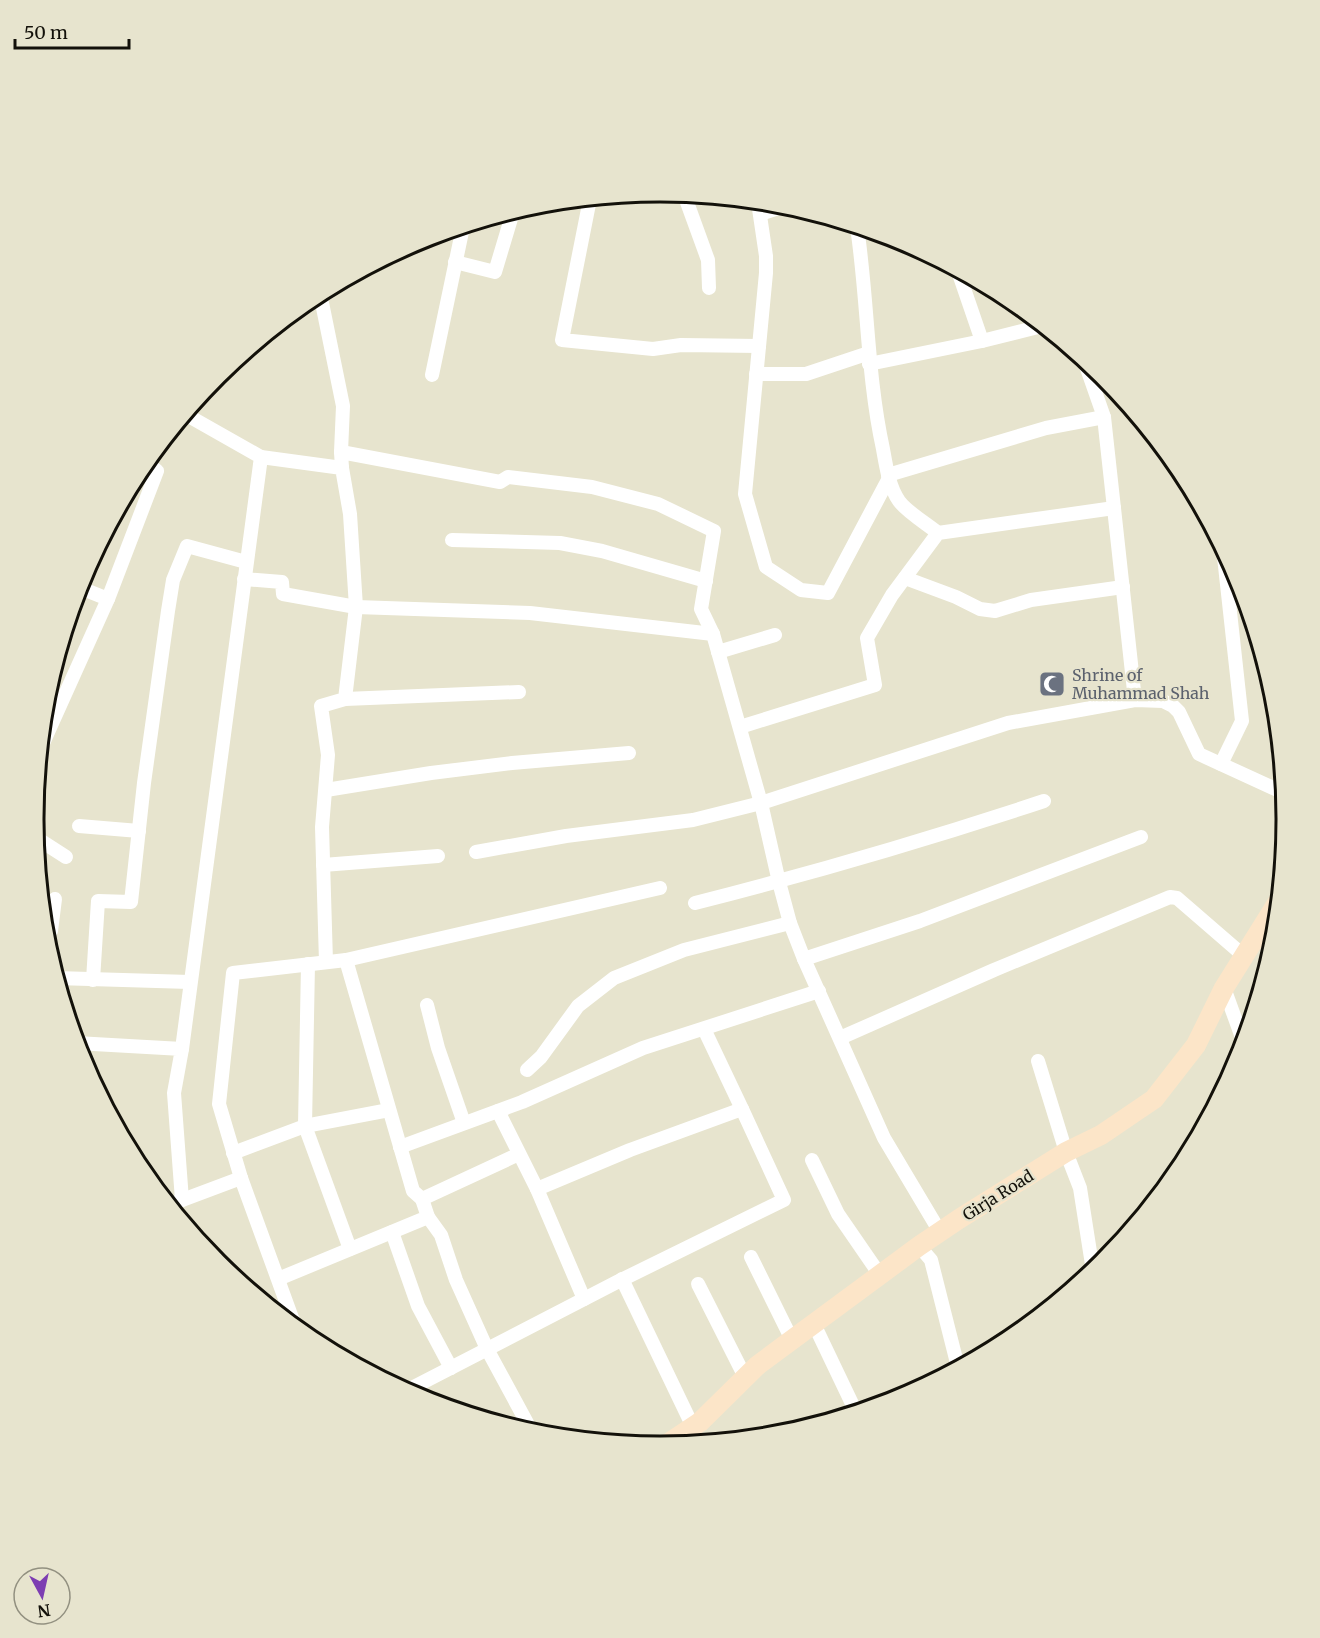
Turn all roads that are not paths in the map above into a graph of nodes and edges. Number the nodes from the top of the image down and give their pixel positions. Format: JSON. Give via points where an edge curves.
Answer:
{"nodes":[{"id":1,"x":687,"y":203,"type":"edge"},
{"id":2,"x":588,"y":207,"type":"edge"},
{"id":3,"x":759,"y":211,"type":"edge"},
{"id":4,"x":510,"y":221,"type":"edge"},
{"id":5,"x":461,"y":235,"type":"edge"},
{"id":6,"x":858,"y":235,"type":"edge"},
{"id":7,"x":456,"y":262,"type":"junction"},
{"id":8,"x":962,"y":282,"type":"edge"},
{"id":9,"x":709,"y":288,"type":"dead end"},
{"id":10,"x":322,"y":303,"type":"edge"},
{"id":11,"x":1033,"y":328,"type":"edge"},
{"id":12,"x":982,"y":341,"type":"junction"},
{"id":13,"x":759,"y":346,"type":"junction"},
{"id":14,"x":869,"y":358,"type":"junction"},
{"id":15,"x":756,"y":374,"type":"junction"},
{"id":16,"x":432,"y":375,"type":"dead end"},
{"id":17,"x":1090,"y":378,"type":"edge"},
{"id":18,"x":1104,"y":417,"type":"junction"},
{"id":19,"x":192,"y":418,"type":"edge"},
{"id":20,"x":341,"y":452,"type":"junction"},
{"id":21,"x":261,"y":457,"type":"junction"},
{"id":22,"x":153,"y":468,"type":"edge"},
{"id":23,"x":342,"y":468,"type":"junction"},
{"id":24,"x":888,"y":476,"type":"junction"},
{"id":25,"x":1114,"y":508,"type":"junction"},
{"id":26,"x":938,"y":533,"type":"junction"},
{"id":27,"x":452,"y":540,"type":"dead end"},
{"id":28,"x":246,"y":562,"type":"junction"},
{"id":29,"x":1226,"y":574,"type":"edge"},
{"id":30,"x":905,"y":578,"type":"junction"},
{"id":31,"x":244,"y":579,"type":"junction"},
{"id":32,"x":706,"y":581,"type":"junction"},
{"id":33,"x":1123,"y":587,"type":"junction"},
{"id":34,"x":87,"y":591,"type":"edge"},
{"id":35,"x":108,"y":599,"type":"junction"},
{"id":36,"x":356,"y":607,"type":"junction"},
{"id":37,"x":713,"y":634,"type":"junction"},
{"id":38,"x":775,"y":635,"type":"dead end"},
{"id":39,"x":718,"y":652,"type":"junction"},
{"id":40,"x":519,"y":692,"type":"dead end"},
{"id":41,"x":345,"y":699,"type":"junction"},
{"id":42,"x":1135,"y":700,"type":"junction"},
{"id":43,"x":51,"y":726,"type":"edge"},
{"id":44,"x":740,"y":727,"type":"junction"},
{"id":45,"x":629,"y":753,"type":"dead end"},
{"id":46,"x":1221,"y":764,"type":"junction"},
{"id":47,"x":1275,"y":789,"type":"edge"},
{"id":48,"x":326,"y":790,"type":"junction"},
{"id":49,"x":1044,"y":801,"type":"dead end"},
{"id":50,"x":761,"y":803,"type":"junction"},
{"id":51,"x":79,"y":826,"type":"dead end"},
{"id":52,"x":139,"y":831,"type":"junction"},
{"id":53,"x":1141,"y":837,"type":"dead end"},
{"id":54,"x":45,"y":843,"type":"edge"},
{"id":55,"x":476,"y":852,"type":"dead end"},
{"id":56,"x":66,"y":856,"type":"dead end"},
{"id":57,"x":438,"y":856,"type":"dead end"},
{"id":58,"x":323,"y":865,"type":"junction"},
{"id":59,"x":779,"y":882,"type":"junction"},
{"id":60,"x":660,"y":888,"type":"dead end"},
{"id":61,"x":55,"y":899,"type":"dead end"},
{"id":62,"x":695,"y":903,"type":"dead end"},
{"id":63,"x":1268,"y":917,"type":"edge"},
{"id":64,"x":52,"y":921,"type":"edge"},
{"id":65,"x":790,"y":923,"type":"junction"},
{"id":66,"x":1244,"y":956,"type":"junction"},
{"id":67,"x":804,"y":959,"type":"junction"},
{"id":68,"x":346,"y":960,"type":"junction"},
{"id":69,"x":326,"y":962,"type":"junction"},
{"id":70,"x":308,"y":964,"type":"junction"},
{"id":71,"x":65,"y":978,"type":"edge"},
{"id":72,"x":93,"y":980,"type":"junction"},
{"id":73,"x":190,"y":982,"type":"junction"},
{"id":74,"x":1224,"y":988,"type":"junction"},
{"id":75,"x":819,"y":991,"type":"junction"},
{"id":76,"x":427,"y":1005,"type":"dead end"},
{"id":77,"x":704,"y":1029,"type":"junction"},
{"id":78,"x":1239,"y":1030,"type":"edge"},
{"id":79,"x":840,"y":1038,"type":"junction"},
{"id":80,"x":86,"y":1044,"type":"edge"},
{"id":81,"x":182,"y":1049,"type":"junction"},
{"id":82,"x":1038,"y":1061,"type":"dead end"},
{"id":83,"x":527,"y":1070,"type":"dead end"},
{"id":84,"x":742,"y":1109,"type":"junction"},
{"id":85,"x":389,"y":1110,"type":"junction"},
{"id":86,"x":498,"y":1111,"type":"junction"},
{"id":87,"x":464,"y":1123,"type":"junction"},
{"id":88,"x":305,"y":1126,"type":"junction"},
{"id":89,"x":400,"y":1147,"type":"junction"},
{"id":90,"x":1066,"y":1152,"type":"junction"},
{"id":91,"x":233,"y":1153,"type":"junction"},
{"id":92,"x":519,"y":1154,"type":"junction"},
{"id":93,"x":812,"y":1160,"type":"dead end"},
{"id":94,"x":241,"y":1178,"type":"junction"},
{"id":95,"x":537,"y":1189,"type":"junction"},
{"id":96,"x":422,"y":1199,"type":"junction"},
{"id":97,"x":176,"y":1200,"type":"edge"},
{"id":98,"x":177,"y":1202,"type":"edge"},
{"id":99,"x":428,"y":1217,"type":"junction"},
{"id":100,"x":392,"y":1232,"type":"junction"},
{"id":101,"x":940,"y":1232,"type":"junction"},
{"id":102,"x":920,"y":1246,"type":"junction"},
{"id":103,"x":351,"y":1249,"type":"junction"},
{"id":104,"x":751,"y":1257,"type":"dead end"},
{"id":105,"x":1091,"y":1259,"type":"edge"},
{"id":106,"x":880,"y":1275,"type":"junction"},
{"id":107,"x":278,"y":1279,"type":"junction"},
{"id":108,"x":622,"y":1280,"type":"junction"},
{"id":109,"x":698,"y":1284,"type":"dead end"},
{"id":110,"x":584,"y":1299,"type":"junction"},
{"id":111,"x":290,"y":1312,"type":"edge"},
{"id":112,"x":814,"y":1324,"type":"junction"},
{"id":113,"x":792,"y":1340,"type":"junction"},
{"id":114,"x":487,"y":1349,"type":"junction"},
{"id":115,"x":956,"y":1359,"type":"edge"},
{"id":116,"x":451,"y":1368,"type":"junction"},
{"id":117,"x":745,"y":1377,"type":"junction"},
{"id":118,"x":417,"y":1386,"type":"edge"},
{"id":119,"x":852,"y":1405,"type":"edge"},
{"id":120,"x":526,"y":1420,"type":"edge"},
{"id":121,"x":688,"y":1434,"type":"edge"}],
"edges":[{"from":1,"to":9,"type":"street","via":[[708,260]]},
{"from":2,"to":13,"type":"street","via":[[562,340],[653,349],[681,345]]},
{"from":3,"to":13,"type":"street","via":[[766,273]]},
{"from":4,"to":7,"type":"street","via":[[495,272]]},
{"from":5,"to":7,"type":"street"},
{"from":6,"to":14,"type":"street"},
{"from":7,"to":16,"type":"street"},
{"from":8,"to":12,"type":"street"},
{"from":10,"to":20,"type":"street","via":[[343,406]]},
{"from":11,"to":12,"type":"street"},
{"from":12,"to":14,"type":"street"},
{"from":13,"to":15,"type":"street"},
{"from":14,"to":15,"type":"street","via":[[806,374]]},
{"from":14,"to":24,"type":"street"},
{"from":15,"to":24,"type":"street","via":[[745,494],[766,567],[801,590],[828,593]]},
{"from":17,"to":18,"type":"street"},
{"from":18,"to":24,"type":"street","via":[[1046,428]]},
{"from":18,"to":25,"type":"street"},
{"from":19,"to":21,"type":"street"},
{"from":20,"to":23,"type":"street"},
{"from":20,"to":32,"type":"street","via":[[500,482],[508,477],[592,487],[658,504],[714,531]]},
{"from":21,"to":23,"type":"street"},
{"from":21,"to":28,"type":"street"},
{"from":22,"to":35,"type":"street","via":[[157,471]]},
{"from":23,"to":36,"type":"street","via":[[350,514]]},
{"from":24,"to":26,"type":"street","via":[[899,502]]},
{"from":25,"to":26,"type":"street"},
{"from":25,"to":33,"type":"street"},
{"from":26,"to":30,"type":"street"},
{"from":27,"to":32,"type":"street","via":[[560,543]]},
{"from":28,"to":31,"type":"street"},
{"from":28,"to":52,"type":"street","via":[[187,546],[176,572]]},
{"from":29,"to":46,"type":"street","via":[[1242,721]]},
{"from":30,"to":33,"type":"street","via":[[980,609],[995,611],[1031,600]]},
{"from":30,"to":44,"type":"street","via":[[867,639],[875,685]]},
{"from":31,"to":36,"type":"street","via":[[282,582],[283,594]]},
{"from":31,"to":73,"type":"street"},
{"from":32,"to":37,"type":"street","via":[[701,609]]},
{"from":33,"to":42,"type":"street"},
{"from":34,"to":35,"type":"street"},
{"from":35,"to":43,"type":"street"},
{"from":36,"to":37,"type":"street","via":[[530,613]]},
{"from":36,"to":41,"type":"street"},
{"from":37,"to":39,"type":"street"},
{"from":38,"to":39,"type":"street"},
{"from":39,"to":44,"type":"street"},
{"from":40,"to":41,"type":"street"},
{"from":41,"to":48,"type":"street","via":[[321,705],[328,755]]},
{"from":42,"to":46,"type":"street","via":[[1163,701],[1173,706],[1199,754]]},
{"from":42,"to":50,"type":"street","via":[[1008,723]]},
{"from":44,"to":50,"type":"street"},
{"from":45,"to":48,"type":"street","via":[[500,765]]},
{"from":46,"to":47,"type":"street"},
{"from":48,"to":58,"type":"street"},
{"from":49,"to":59,"type":"street"},
{"from":50,"to":55,"type":"street","via":[[693,820]]},
{"from":50,"to":59,"type":"street"},
{"from":51,"to":52,"type":"street"},
{"from":52,"to":72,"type":"street","via":[[131,902],[98,902]]},
{"from":53,"to":67,"type":"street","via":[[920,921]]},
{"from":54,"to":56,"type":"street"},
{"from":57,"to":58,"type":"street"},
{"from":58,"to":69,"type":"street"},
{"from":59,"to":62,"type":"street"},
{"from":59,"to":65,"type":"street"},
{"from":60,"to":68,"type":"street"},
{"from":61,"to":64,"type":"street"},
{"from":63,"to":66,"type":"main road","name":"Girja Road"},
{"from":65,"to":67,"type":"street"},
{"from":65,"to":83,"type":"street","via":[[684,950],[614,978],[578,1005],[541,1058]]},
{"from":66,"to":74,"type":"main road","name":"Girja Road"},
{"from":66,"to":79,"type":"street","via":[[1177,898],[1170,897]]},
{"from":67,"to":75,"type":"street"},
{"from":68,"to":69,"type":"street"},
{"from":68,"to":85,"type":"street"},
{"from":69,"to":70,"type":"street"},
{"from":70,"to":88,"type":"street"},
{"from":70,"to":91,"type":"street","via":[[233,973],[219,1104]]},
{"from":71,"to":72,"type":"street"},
{"from":72,"to":73,"type":"street"},
{"from":73,"to":81,"type":"street"},
{"from":74,"to":78,"type":"street"},
{"from":74,"to":90,"type":"main road","name":"Girja Road","via":[[1196,1045],[1154,1099],[1101,1135]]},
{"from":75,"to":77,"type":"street"},
{"from":75,"to":79,"type":"street"},
{"from":76,"to":87,"type":"street"},
{"from":77,"to":84,"type":"street"},
{"from":77,"to":86,"type":"street","via":[[643,1048]]},
{"from":79,"to":101,"type":"street","via":[[884,1138]]},
{"from":80,"to":81,"type":"street"},
{"from":81,"to":97,"type":"street","via":[[174,1094]]},
{"from":82,"to":90,"type":"street"},
{"from":84,"to":95,"type":"street"},
{"from":84,"to":108,"type":"street","via":[[784,1200]]},
{"from":85,"to":88,"type":"street"},
{"from":85,"to":89,"type":"street"},
{"from":86,"to":87,"type":"street"},
{"from":86,"to":92,"type":"street"},
{"from":87,"to":89,"type":"street"},
{"from":88,"to":91,"type":"street"},
{"from":88,"to":103,"type":"street"},
{"from":89,"to":96,"type":"street","via":[[413,1191]]},
{"from":90,"to":101,"type":"main road","name":"Girja Road"},
{"from":90,"to":105,"type":"street","via":[[1084,1204]]},
{"from":91,"to":94,"type":"street"},
{"from":92,"to":95,"type":"street"},
{"from":92,"to":96,"type":"street"},
{"from":93,"to":106,"type":"street","via":[[838,1214]]},
{"from":94,"to":98,"type":"street"},
{"from":94,"to":107,"type":"street"},
{"from":95,"to":110,"type":"street"},
{"from":96,"to":99,"type":"street"},
{"from":99,"to":100,"type":"street"},
{"from":99,"to":114,"type":"street","via":[[441,1235]]},
{"from":100,"to":103,"type":"street"},
{"from":100,"to":116,"type":"street","via":[[418,1306]]},
{"from":101,"to":102,"type":"main road","name":"Girja Road"},
{"from":102,"to":106,"type":"main road","name":"Girja Road"},
{"from":102,"to":115,"type":"street","via":[[931,1260]]},
{"from":103,"to":107,"type":"street"},
{"from":104,"to":113,"type":"street"},
{"from":106,"to":112,"type":"main road","name":"Girja Road"},
{"from":107,"to":111,"type":"street"},
{"from":108,"to":110,"type":"street"},
{"from":108,"to":121,"type":"street"},
{"from":109,"to":117,"type":"street"},
{"from":110,"to":114,"type":"street"},
{"from":112,"to":113,"type":"main road","name":"Girja Road"},
{"from":112,"to":119,"type":"street"},
{"from":113,"to":117,"type":"main road","name":"Girja Road"},
{"from":114,"to":116,"type":"street"},
{"from":114,"to":120,"type":"street"},
{"from":116,"to":118,"type":"street"},
{"from":117,"to":121,"type":"main road","name":"Girja Road"}]}
